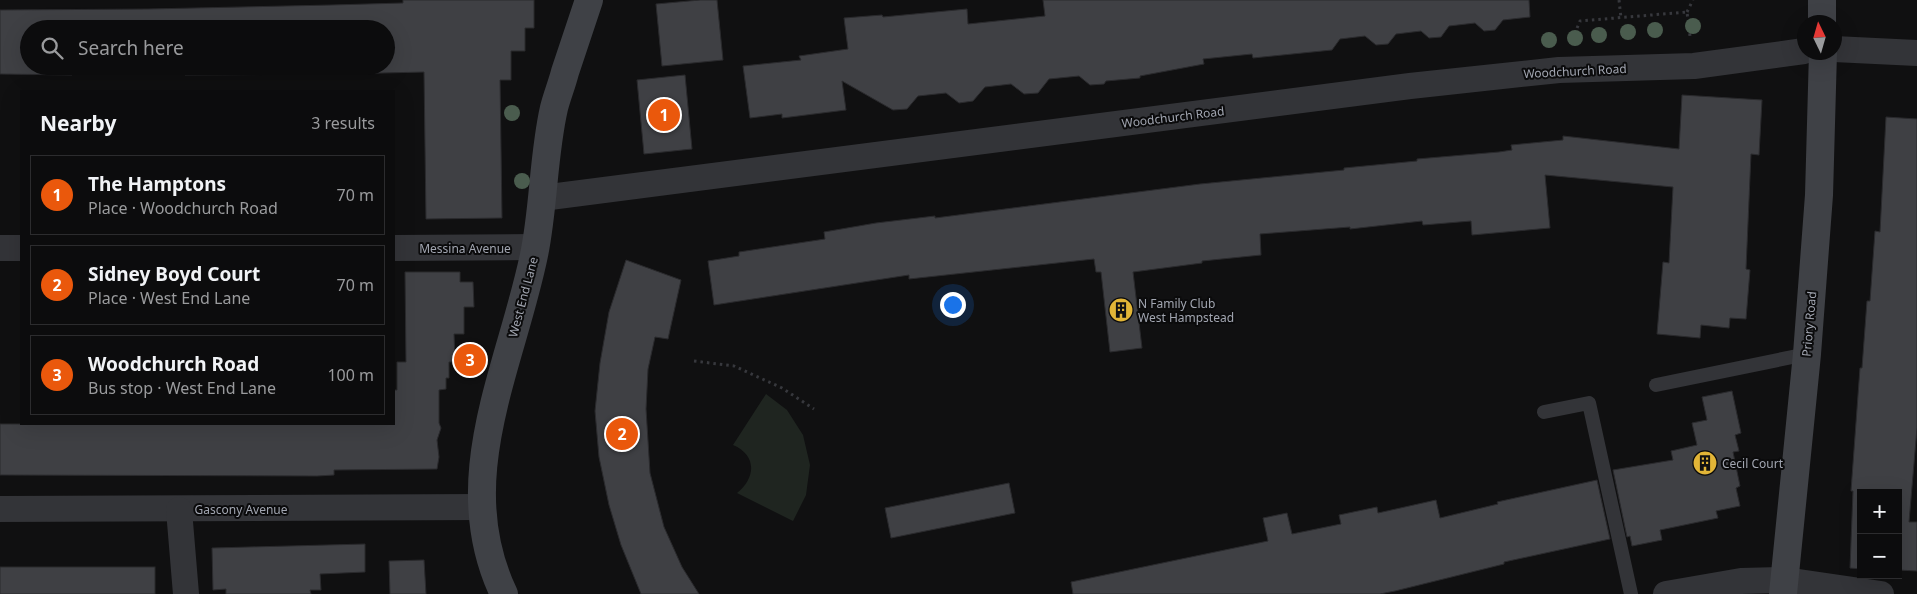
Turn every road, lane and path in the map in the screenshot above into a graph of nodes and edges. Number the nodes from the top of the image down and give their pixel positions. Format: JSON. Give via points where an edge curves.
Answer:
{"nodes":[{"id":1,"x":589,"y":0,"type":"edge"},
{"id":2,"x":1619,"y":0,"type":"edge"},
{"id":3,"x":1693,"y":0,"type":"edge"},
{"id":4,"x":1822,"y":0,"type":"edge"},
{"id":5,"x":1687,"y":12,"type":"junction"},
{"id":6,"x":1822,"y":15,"type":"edge"},
{"id":7,"x":1621,"y":18,"type":"junction"},
{"id":8,"x":1842,"y":49,"type":"edge"},
{"id":9,"x":1797,"y":52,"type":"edge"},
{"id":10,"x":1917,"y":53,"type":"edge"},
{"id":11,"x":1823,"y":60,"type":"edge"},
{"id":12,"x":1694,"y":66,"type":"junction"},
{"id":13,"x":1558,"y":70,"type":"junction"},
{"id":14,"x":542,"y":198,"type":"junction"},
{"id":15,"x":536,"y":247,"type":"junction"},
{"id":16,"x":0,"y":248,"type":"edge"},
{"id":17,"x":20,"y":248,"type":"edge"},
{"id":18,"x":395,"y":248,"type":"edge"},
{"id":19,"x":1806,"y":354,"type":"junction"},
{"id":20,"x":694,"y":361,"type":"dead end"},
{"id":21,"x":1656,"y":385,"type":"dead end"},
{"id":22,"x":814,"y":409,"type":"dead end"},
{"id":23,"x":1544,"y":412,"type":"dead end"},
{"id":24,"x":482,"y":507,"type":"junction"},
{"id":25,"x":0,"y":509,"type":"edge"},
{"id":26,"x":179,"y":510,"type":"junction"},
{"id":27,"x":1784,"y":587,"type":"edge"},
{"id":28,"x":186,"y":594,"type":"edge"},
{"id":29,"x":504,"y":594,"type":"edge"},
{"id":30,"x":1631,"y":594,"type":"edge"},
{"id":31,"x":1666,"y":594,"type":"edge"},
{"id":32,"x":1881,"y":594,"type":"edge"}],
"edges":[{"from":1,"to":14,"type":"main road","name":"West End Lane","via":[[554,108]]},
{"from":2,"to":7,"type":"path"},
{"from":3,"to":5,"type":"path"},
{"from":4,"to":6,"type":"main road"},
{"from":5,"to":7,"type":"path"},
{"from":5,"to":12,"type":"path"},
{"from":7,"to":13,"type":"path","via":[[1580,21]]},
{"from":8,"to":10,"type":"street"},
{"from":9,"to":12,"type":"street","name":"Woodchurch Road"},
{"from":11,"to":19,"type":"main road","name":"Priory Road","via":[[1819,195]]},
{"from":12,"to":13,"type":"street","name":"Woodchurch Road"},
{"from":13,"to":14,"type":"street","name":"Woodchurch Road","via":[[1410,86]]},
{"from":14,"to":15,"type":"main road","name":"West End Lane"},
{"from":15,"to":18,"type":"street","name":"Messina Avenue"},
{"from":15,"to":24,"type":"main road","name":"West End Lane","via":[[490,420]]},
{"from":16,"to":17,"type":"street"},
{"from":19,"to":21,"type":"lane"},
{"from":19,"to":27,"type":"main road","name":"Priory Road"},
{"from":20,"to":22,"type":"path","via":[[734,366],[782,388]]},
{"from":23,"to":30,"type":"lane","via":[[1589,403]]},
{"from":24,"to":26,"type":"street","name":"Gascony Avenue"},
{"from":24,"to":29,"type":"main road","name":"West End Lane","via":[[487,548]]},
{"from":25,"to":26,"type":"street","name":"Gascony Avenue"},
{"from":26,"to":28,"type":"street"},
{"from":27,"to":31,"type":"street","via":[[1741,581]]},
{"from":27,"to":32,"type":"street"}]}
